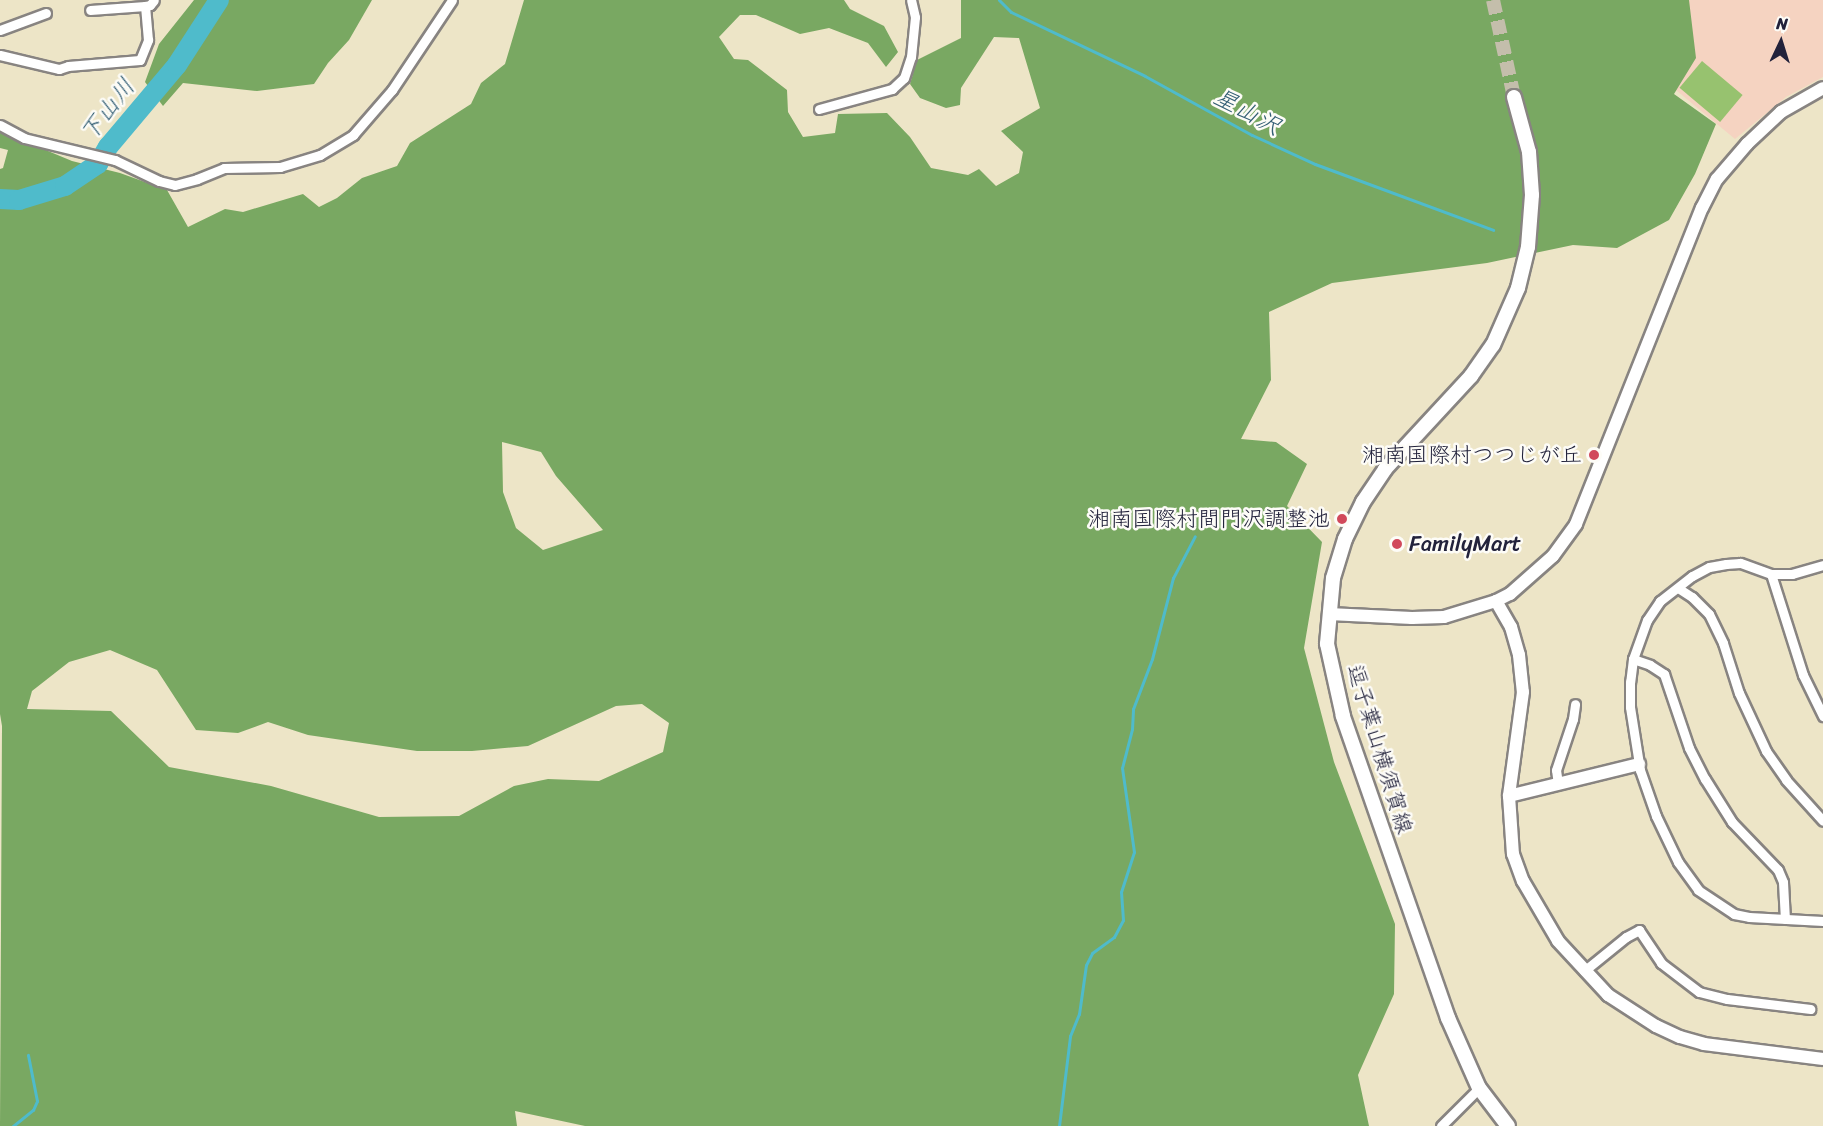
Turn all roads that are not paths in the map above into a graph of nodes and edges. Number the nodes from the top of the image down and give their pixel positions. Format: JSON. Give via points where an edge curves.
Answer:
{"nodes":[{"id":1,"x":154,"y":0,"type":"edge"},
{"id":2,"x":452,"y":0,"type":"edge"},
{"id":3,"x":911,"y":0,"type":"edge"},
{"id":4,"x":145,"y":6,"type":"junction"},
{"id":5,"x":90,"y":10,"type":"dead end"},
{"id":6,"x":46,"y":13,"type":"dead end"},
{"id":7,"x":0,"y":30,"type":"edge"},
{"id":8,"x":0,"y":55,"type":"edge"},
{"id":9,"x":1823,"y":88,"type":"edge"},
{"id":10,"x":1514,"y":97,"type":"tunnel mouth"},
{"id":11,"x":819,"y":109,"type":"dead end"},
{"id":12,"x":0,"y":125,"type":"edge"},
{"id":13,"x":1823,"y":565,"type":"edge"},
{"id":14,"x":1771,"y":574,"type":"junction"},
{"id":15,"x":1678,"y":588,"type":"junction"},
{"id":16,"x":1496,"y":601,"type":"junction"},
{"id":17,"x":1329,"y":614,"type":"junction"},
{"id":18,"x":1633,"y":659,"type":"junction"},
{"id":19,"x":1575,"y":704,"type":"dead end"},
{"id":20,"x":1823,"y":716,"type":"edge"},
{"id":21,"x":1639,"y":764,"type":"junction"},
{"id":22,"x":1558,"y":784,"type":"junction"},
{"id":23,"x":1509,"y":796,"type":"junction"},
{"id":24,"x":1823,"y":821,"type":"edge"},
{"id":25,"x":1785,"y":919,"type":"junction"},
{"id":26,"x":1823,"y":921,"type":"edge"},
{"id":27,"x":1584,"y":971,"type":"junction"},
{"id":28,"x":1810,"y":1009,"type":"dead end"},
{"id":29,"x":1823,"y":1059,"type":"edge"},
{"id":30,"x":1479,"y":1088,"type":"junction"},
{"id":31,"x":1441,"y":1126,"type":"edge"},
{"id":32,"x":1508,"y":1126,"type":"edge"}],
"edges":[{"from":1,"to":4,"type":"street"},
{"from":2,"to":12,"type":"street","via":[[392,90],[353,135],[320,155],[280,167],[224,168],[175,184],[159,181],[115,160],[24,138]]},
{"from":3,"to":11,"type":"street","via":[[915,17],[911,57],[904,78],[892,89]]},
{"from":4,"to":5,"type":"street"},
{"from":4,"to":8,"type":"street","via":[[148,40],[140,60],[59,69]]},
{"from":6,"to":7,"type":"street"},
{"from":9,"to":16,"type":"street","via":[[1781,112],[1718,179],[1702,208],[1576,524],[1553,556]]},
{"from":10,"to":17,"type":"main road","name":"逗子葉山横須賀線","via":[[1528,152],[1532,195],[1528,247],[1518,288],[1493,345],[1471,376],[1385,469],[1363,502],[1344,539],[1333,578]]},
{"from":13,"to":14,"type":"street","via":[[1792,574]]},
{"from":14,"to":15,"type":"street","via":[[1740,563],[1726,564],[1709,567]]},
{"from":14,"to":20,"type":"street","via":[[1803,675]]},
{"from":15,"to":18,"type":"street","via":[[1660,601],[1647,620]]},
{"from":15,"to":24,"type":"street","via":[[1709,614],[1766,751]]},
{"from":16,"to":17,"type":"street","via":[[1444,617]]},
{"from":16,"to":23,"type":"street","via":[[1511,627],[1520,655],[1523,692]]},
{"from":17,"to":30,"type":"main road","name":"逗子葉山横須賀線","via":[[1328,644],[1343,716],[1448,1018]]},
{"from":18,"to":21,"type":"street","via":[[1630,706]]},
{"from":18,"to":25,"type":"street","via":[[1664,674],[1689,748],[1705,779],[1732,822],[1778,870],[1783,882]]},
{"from":19,"to":22,"type":"street","via":[[1556,770]]},
{"from":21,"to":22,"type":"street"},
{"from":21,"to":25,"type":"street","via":[[1656,816],[1678,862],[1698,890],[1734,914]]},
{"from":22,"to":23,"type":"street"},
{"from":23,"to":27,"type":"street","via":[[1513,854],[1522,881],[1558,941]]},
{"from":25,"to":26,"type":"street"},
{"from":27,"to":28,"type":"street","via":[[1639,930],[1661,963],[1699,992]]},
{"from":27,"to":29,"type":"street","via":[[1628,1009],[1680,1037],[1713,1046]]},
{"from":30,"to":31,"type":"street"},
{"from":30,"to":32,"type":"main road","name":"逗子葉山横須賀線"}]}
